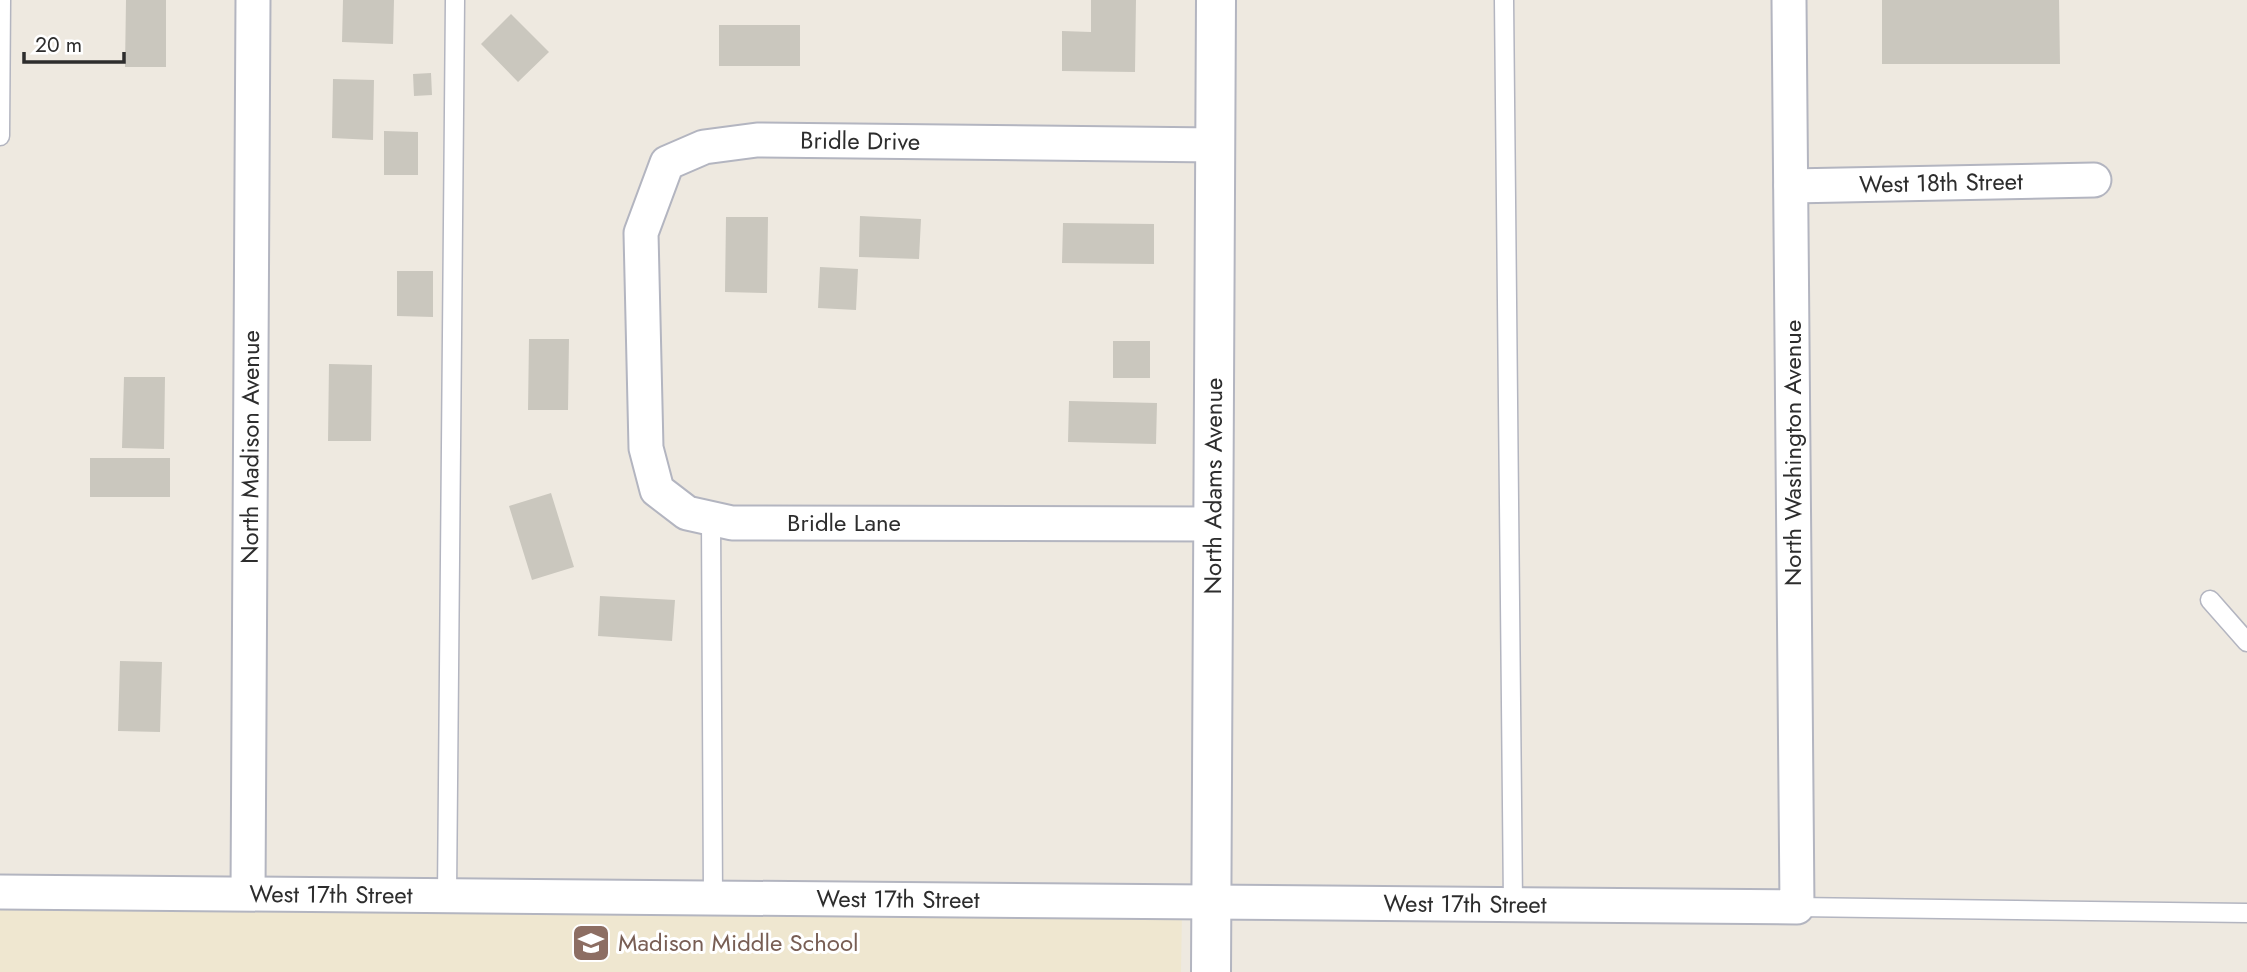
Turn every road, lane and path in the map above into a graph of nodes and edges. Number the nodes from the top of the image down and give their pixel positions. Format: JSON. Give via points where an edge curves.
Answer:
{"nodes":[{"id":1,"x":1,"y":0,"type":"edge"},
{"id":2,"x":253,"y":0,"type":"edge"},
{"id":3,"x":455,"y":0,"type":"edge"},
{"id":4,"x":1216,"y":0,"type":"edge"},
{"id":5,"x":1504,"y":0,"type":"edge"},
{"id":6,"x":1789,"y":0,"type":"edge"},
{"id":7,"x":0,"y":136,"type":"edge"},
{"id":8,"x":1216,"y":145,"type":"junction"},
{"id":9,"x":2094,"y":180,"type":"dead end"},
{"id":10,"x":1791,"y":186,"type":"junction"},
{"id":11,"x":643,"y":317,"type":"joint"},
{"id":12,"x":711,"y":518,"type":"junction"},
{"id":13,"x":1213,"y":524,"type":"junction"},
{"id":14,"x":2210,"y":600,"type":"dead end"},
{"id":15,"x":2247,"y":642,"type":"edge"},
{"id":16,"x":0,"y":892,"type":"edge"},
{"id":17,"x":248,"y":893,"type":"junction"},
{"id":18,"x":447,"y":895,"type":"junction"},
{"id":19,"x":713,"y":898,"type":"junction"},
{"id":20,"x":1211,"y":903,"type":"junction"},
{"id":21,"x":1513,"y":904,"type":"junction"},
{"id":22,"x":1797,"y":907,"type":"junction"},
{"id":23,"x":2247,"y":913,"type":"edge"},
{"id":24,"x":1211,"y":972,"type":"edge"}],
"edges":[{"from":1,"to":7,"type":"lane"},
{"from":2,"to":17,"type":"street","name":"North Madison Avenue"},
{"from":3,"to":18,"type":"lane"},
{"from":4,"to":8,"type":"street","name":"North Adams Avenue"},
{"from":5,"to":21,"type":"lane"},
{"from":6,"to":10,"type":"street","name":"North Washington Avenue"},
{"from":8,"to":11,"type":"street","name":"Bridle Drive","via":[[757,140],[704,147],[667,163],[641,233]]},
{"from":8,"to":13,"type":"street","name":"North Adams Avenue"},
{"from":9,"to":10,"type":"street","name":"West 18th Street"},
{"from":10,"to":22,"type":"street","name":"North Washington Avenue"},
{"from":11,"to":12,"type":"street","name":"Bridle Lane","via":[[646,447],[657,490],[687,513]]},
{"from":12,"to":13,"type":"street","name":"Bridle Lane","via":[[733,523]]},
{"from":12,"to":19,"type":"lane"},
{"from":13,"to":20,"type":"street","name":"North Adams Avenue"},
{"from":14,"to":15,"type":"lane"},
{"from":16,"to":17,"type":"street","name":"West 17th Street"},
{"from":17,"to":18,"type":"street","name":"West 17th Street"},
{"from":18,"to":19,"type":"street","name":"West 17th Street"},
{"from":19,"to":20,"type":"street","name":"West 17th Street"},
{"from":20,"to":21,"type":"street","name":"West 17th Street"},
{"from":20,"to":24,"type":"street","name":"North Adams Avenue"},
{"from":21,"to":22,"type":"street","name":"West 17th Street"},
{"from":22,"to":23,"type":"lane"}]}
